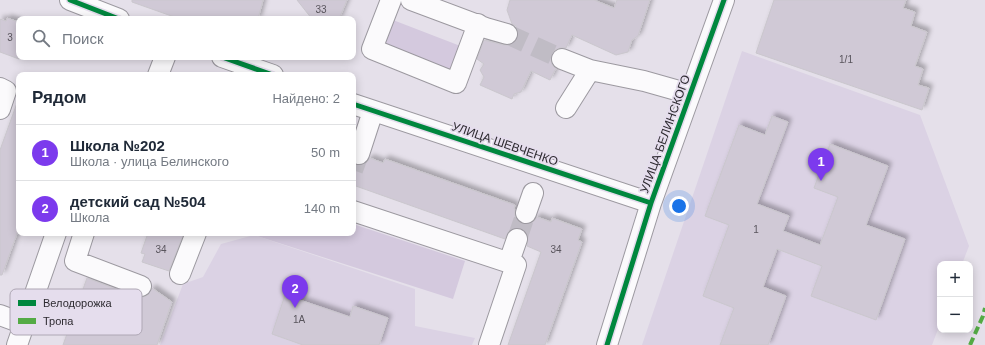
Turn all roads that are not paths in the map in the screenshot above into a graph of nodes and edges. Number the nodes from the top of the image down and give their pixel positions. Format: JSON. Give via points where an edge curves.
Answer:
{"nodes":[{"id":1,"x":70,"y":0,"type":"edge"},
{"id":2,"x":392,"y":0,"type":"edge"},
{"id":3,"x":411,"y":0,"type":"edge"},
{"id":4,"x":724,"y":0,"type":"edge"},
{"id":5,"x":88,"y":4,"type":"edge"},
{"id":6,"x":113,"y":16,"type":"edge"},
{"id":7,"x":478,"y":24,"type":"junction"},
{"id":8,"x":507,"y":34,"type":"tunnel mouth"},
{"id":9,"x":562,"y":59,"type":"tunnel mouth"},
{"id":10,"x":165,"y":60,"type":"edge"},
{"id":11,"x":230,"y":60,"type":"edge"},
{"id":12,"x":590,"y":70,"type":"junction"},
{"id":13,"x":159,"y":72,"type":"edge"},
{"id":14,"x":264,"y":72,"type":"edge"},
{"id":15,"x":0,"y":88,"type":"edge"},
{"id":16,"x":690,"y":94,"type":"junction"},
{"id":17,"x":356,"y":105,"type":"edge"},
{"id":18,"x":566,"y":108,"type":"dead end"},
{"id":19,"x":0,"y":109,"type":"edge"},
{"id":20,"x":373,"y":111,"type":"junction"},
{"id":21,"x":359,"y":154,"type":"tunnel mouth"},
{"id":22,"x":533,"y":193,"type":"dead end"},
{"id":23,"x":651,"y":203,"type":"junction"},
{"id":24,"x":356,"y":212,"type":"edge"},
{"id":25,"x":526,"y":213,"type":"tunnel mouth"},
{"id":26,"x":55,"y":236,"type":"edge"},
{"id":27,"x":83,"y":236,"type":"edge"},
{"id":28,"x":195,"y":236,"type":"edge"},
{"id":29,"x":517,"y":239,"type":"tunnel mouth"},
{"id":30,"x":509,"y":262,"type":"junction"},
{"id":31,"x":180,"y":274,"type":"dead end"},
{"id":32,"x":141,"y":286,"type":"dead end"},
{"id":33,"x":36,"y":289,"type":"edge"},
{"id":34,"x":0,"y":315,"type":"edge"},
{"id":35,"x":10,"y":319,"type":"edge"},
{"id":36,"x":20,"y":335,"type":"edge"},
{"id":37,"x":17,"y":345,"type":"edge"},
{"id":38,"x":488,"y":345,"type":"edge"},
{"id":39,"x":607,"y":345,"type":"edge"}],
"edges":[{"from":1,"to":5,"type":"street"},
{"from":2,"to":7,"type":"street","via":[[372,49],[456,83]]},
{"from":3,"to":7,"type":"street"},
{"from":4,"to":16,"type":"street","name":"УЛИЦА БЕЛИНСКОГО"},
{"from":5,"to":6,"type":"street"},
{"from":7,"to":8,"type":"street"},
{"from":9,"to":12,"type":"street"},
{"from":10,"to":13,"type":"street"},
{"from":11,"to":14,"type":"street"},
{"from":12,"to":16,"type":"street"},
{"from":12,"to":18,"type":"street"},
{"from":15,"to":19,"type":"street","via":[[6,91]]},
{"from":16,"to":23,"type":"street","name":"УЛИЦА БЕЛИНСКОГО"},
{"from":17,"to":20,"type":"street","name":"УЛИЦА ШЕВЧЕНКО"},
{"from":20,"to":21,"type":"street"},
{"from":20,"to":23,"type":"street","name":"УЛИЦА ШЕВЧЕНКО"},
{"from":22,"to":25,"type":"street"},
{"from":23,"to":39,"type":"street","name":"УЛИЦА БЕЛИНСКОГО"},
{"from":24,"to":30,"type":"street"},
{"from":26,"to":33,"type":"street"},
{"from":27,"to":32,"type":"street","via":[[74,262]]},
{"from":28,"to":31,"type":"street"},
{"from":29,"to":30,"type":"street"},
{"from":30,"to":38,"type":"street","via":[[516,265]]},
{"from":34,"to":35,"type":"street"},
{"from":36,"to":37,"type":"street"}]}
